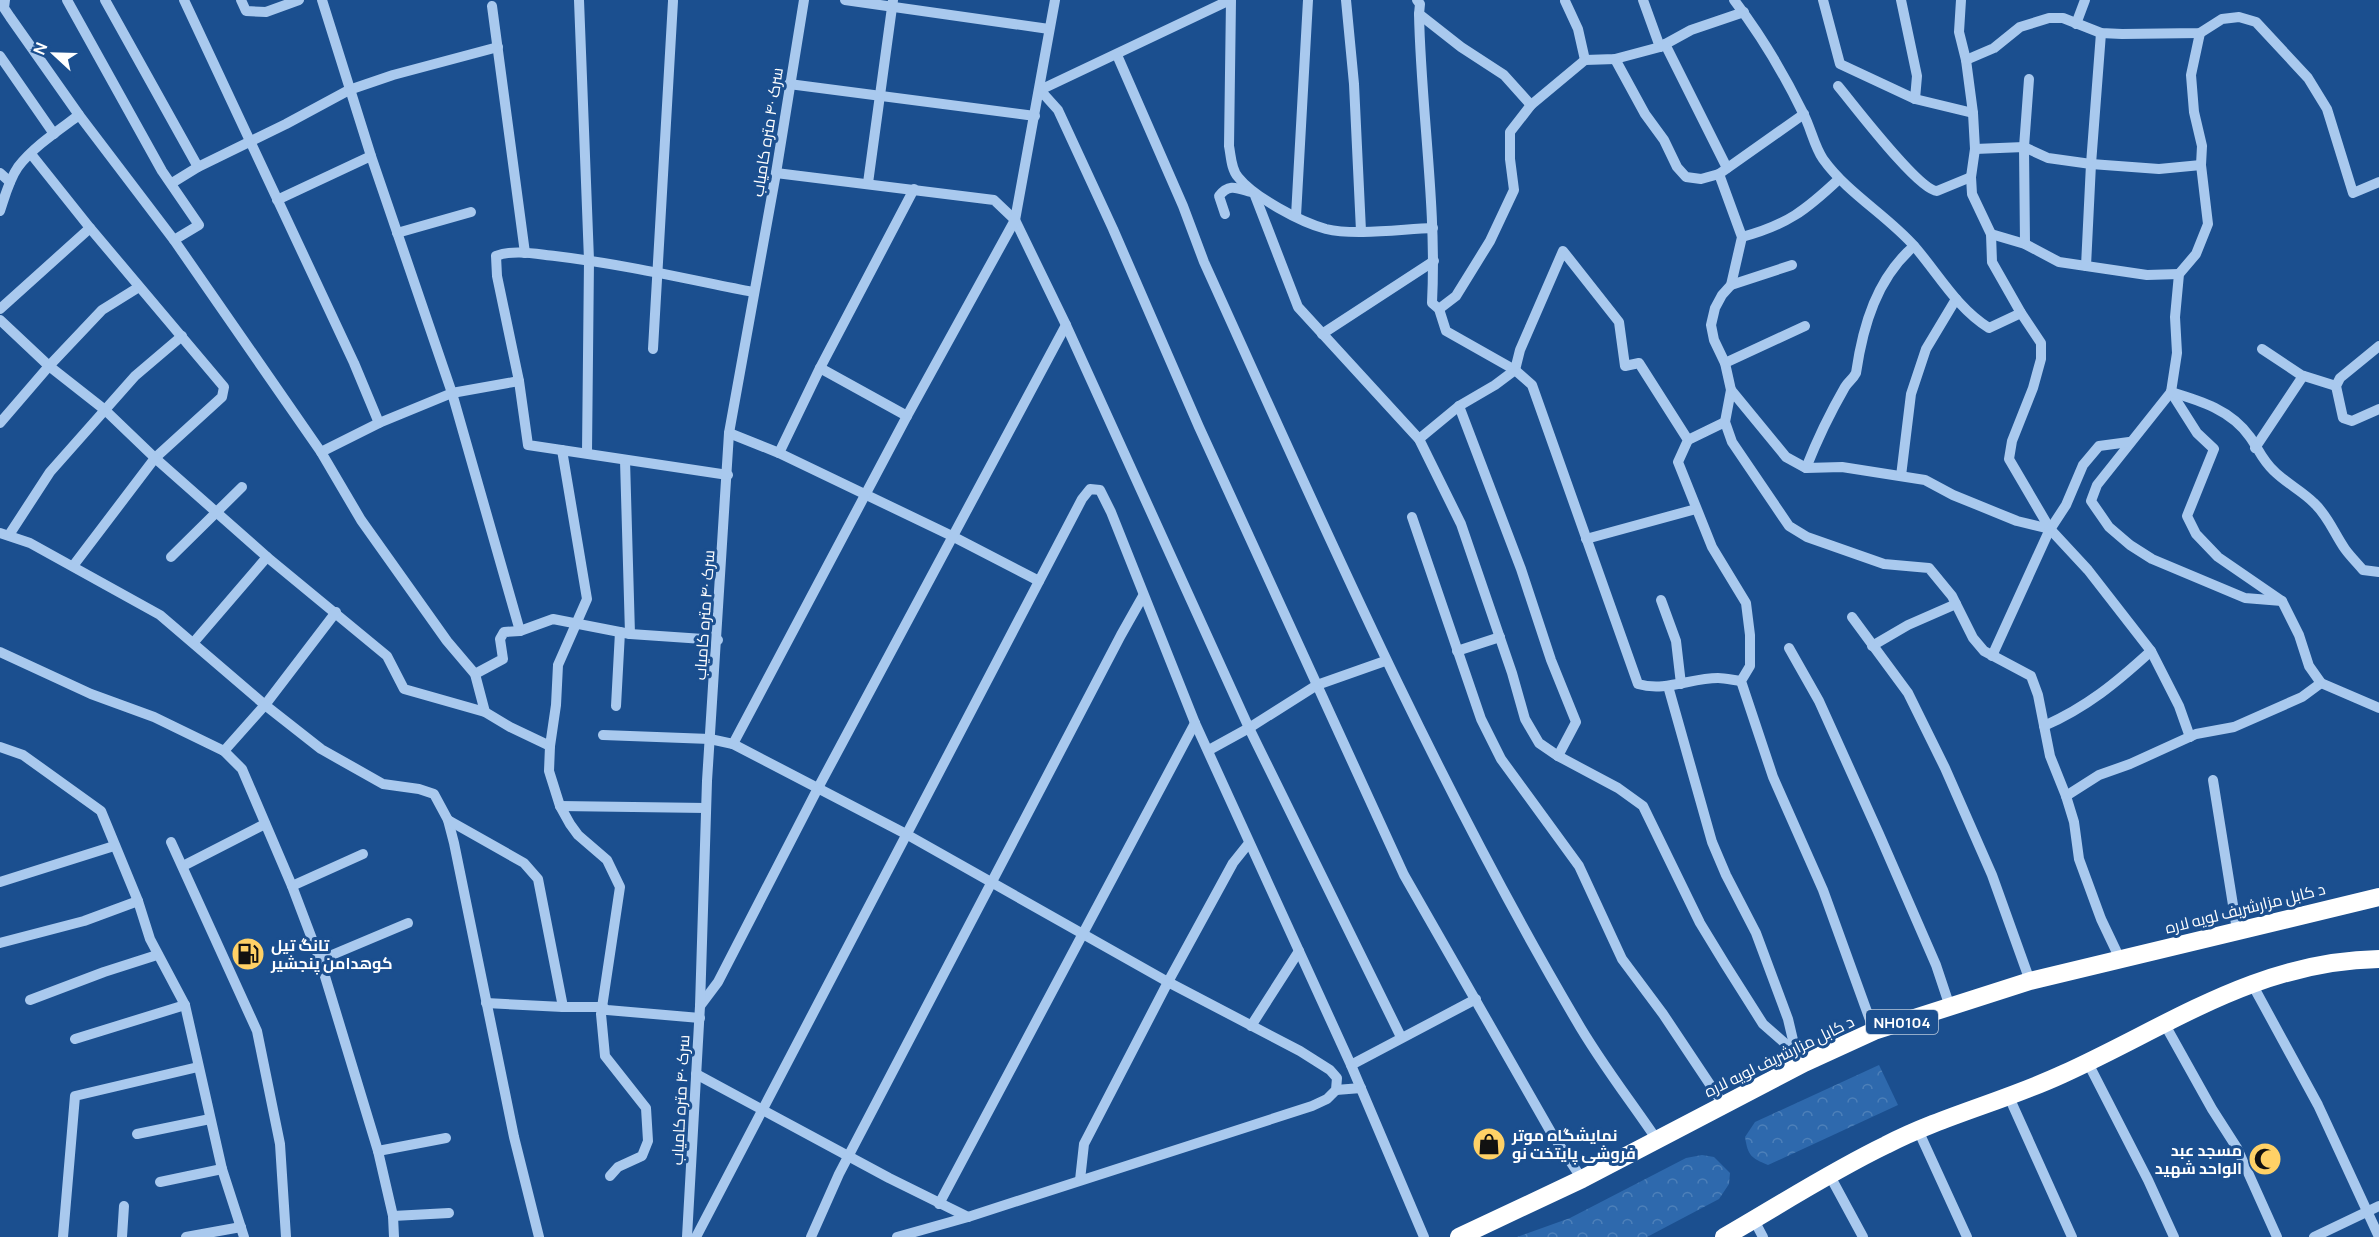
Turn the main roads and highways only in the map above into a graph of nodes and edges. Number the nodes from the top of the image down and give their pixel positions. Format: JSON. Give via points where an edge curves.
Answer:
{"nodes":[{"id":1,"x":2379,"y":897,"type":"edge"},
{"id":2,"x":2379,"y":959,"type":"edge"},
{"id":3,"x":1459,"y":1237,"type":"edge"},
{"id":4,"x":1724,"y":1237,"type":"edge"}],
"edges":[{"from":1,"to":3,"type":"highway","name":"د کابل مزارشریف لویه لاره","number":"NH0104","via":[[2030,981],[1800,1058],[1657,1140]]},
{"from":2,"to":4,"type":"highway","via":[[2287,972],[2251,982],[2088,1063],[1886,1145]]}]}
